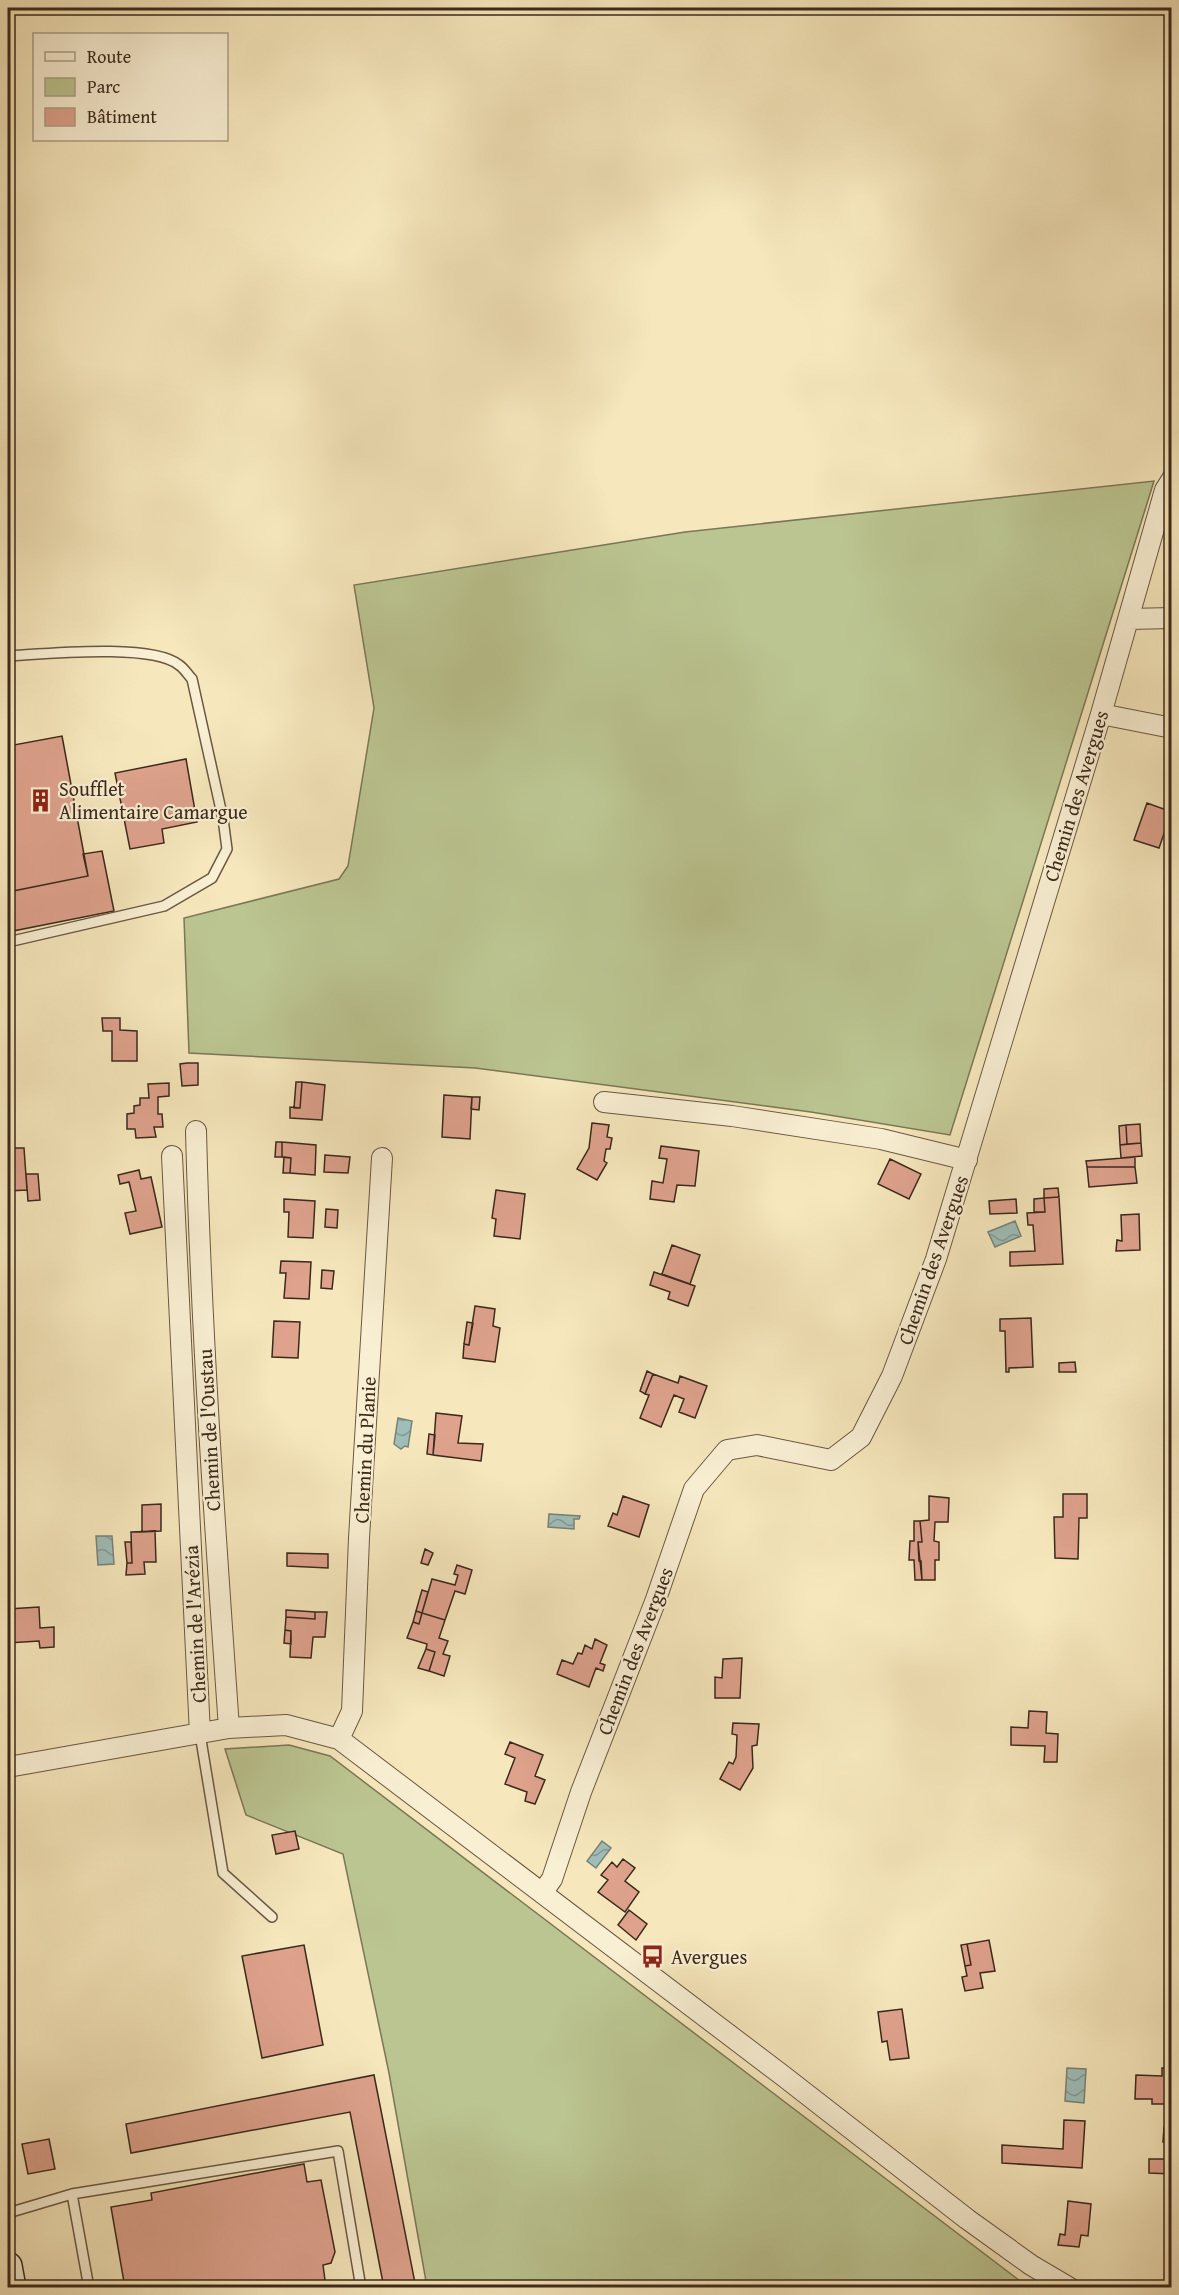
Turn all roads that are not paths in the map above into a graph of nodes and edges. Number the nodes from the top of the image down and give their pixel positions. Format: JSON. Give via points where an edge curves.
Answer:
{"nodes":[{"id":1,"x":1172,"y":478,"type":"edge"},
{"id":2,"x":1172,"y":618,"type":"edge"},
{"id":3,"x":1129,"y":619,"type":"junction"},
{"id":4,"x":8,"y":656,"type":"edge"},
{"id":5,"x":1101,"y":714,"type":"junction"},
{"id":6,"x":1172,"y":728,"type":"edge"},
{"id":7,"x":8,"y":942,"type":"edge"},
{"id":8,"x":604,"y":1102,"type":"dead end"},
{"id":9,"x":196,"y":1131,"type":"dead end"},
{"id":10,"x":172,"y":1156,"type":"dead end"},
{"id":11,"x":382,"y":1158,"type":"dead end"},
{"id":12,"x":967,"y":1160,"type":"junction"},
{"id":13,"x":228,"y":1728,"type":"junction"},
{"id":14,"x":200,"y":1734,"type":"junction"},
{"id":15,"x":339,"y":1739,"type":"junction"},
{"id":16,"x":8,"y":1767,"type":"edge"},
{"id":17,"x":542,"y":1893,"type":"junction"},
{"id":18,"x":272,"y":1917,"type":"dead end"},
{"id":19,"x":72,"y":2194,"type":"junction"},
{"id":20,"x":8,"y":2213,"type":"edge"},
{"id":21,"x":8,"y":2266,"type":"edge"},
{"id":22,"x":12,"y":2288,"type":"edge"},
{"id":23,"x":89,"y":2288,"type":"edge"},
{"id":24,"x":361,"y":2288,"type":"edge"},
{"id":25,"x":1070,"y":2288,"type":"edge"}],
"edges":[{"from":1,"to":3,"type":"street","name":"Chemin des Avergues","via":[[1165,490]]},
{"from":2,"to":3,"type":"street"},
{"from":3,"to":5,"type":"street","name":"Chemin des Avergues"},
{"from":4,"to":7,"type":"lane","via":[[144,653],[178,664],[192,679],[227,849],[212,878],[164,906]]},
{"from":5,"to":6,"type":"street"},
{"from":5,"to":12,"type":"street","name":"Chemin des Avergues"},
{"from":8,"to":12,"type":"street","via":[[732,1116],[881,1139]]},
{"from":9,"to":13,"type":"street","name":"Chemin de l'Oustau","via":[[208,1425]]},
{"from":10,"to":14,"type":"street","name":"Chemin de l'Arézia"},
{"from":11,"to":15,"type":"street","name":"Chemin du Planie","via":[[352,1711]]},
{"from":12,"to":17,"type":"street","name":"Chemin des Avergues","via":[[936,1259],[892,1376],[861,1437],[831,1460],[757,1445],[727,1450],[694,1489],[552,1879]]},
{"from":13,"to":14,"type":"street"},
{"from":13,"to":15,"type":"street","via":[[286,1725]]},
{"from":14,"to":16,"type":"street"},
{"from":14,"to":18,"type":"lane","via":[[223,1873]]},
{"from":15,"to":17,"type":"street"},
{"from":17,"to":25,"type":"street","via":[[967,2219]]},
{"from":19,"to":20,"type":"lane"},
{"from":19,"to":23,"type":"lane"},
{"from":19,"to":24,"type":"lane","via":[[338,2151]]},
{"from":21,"to":22,"type":"street"}]}
